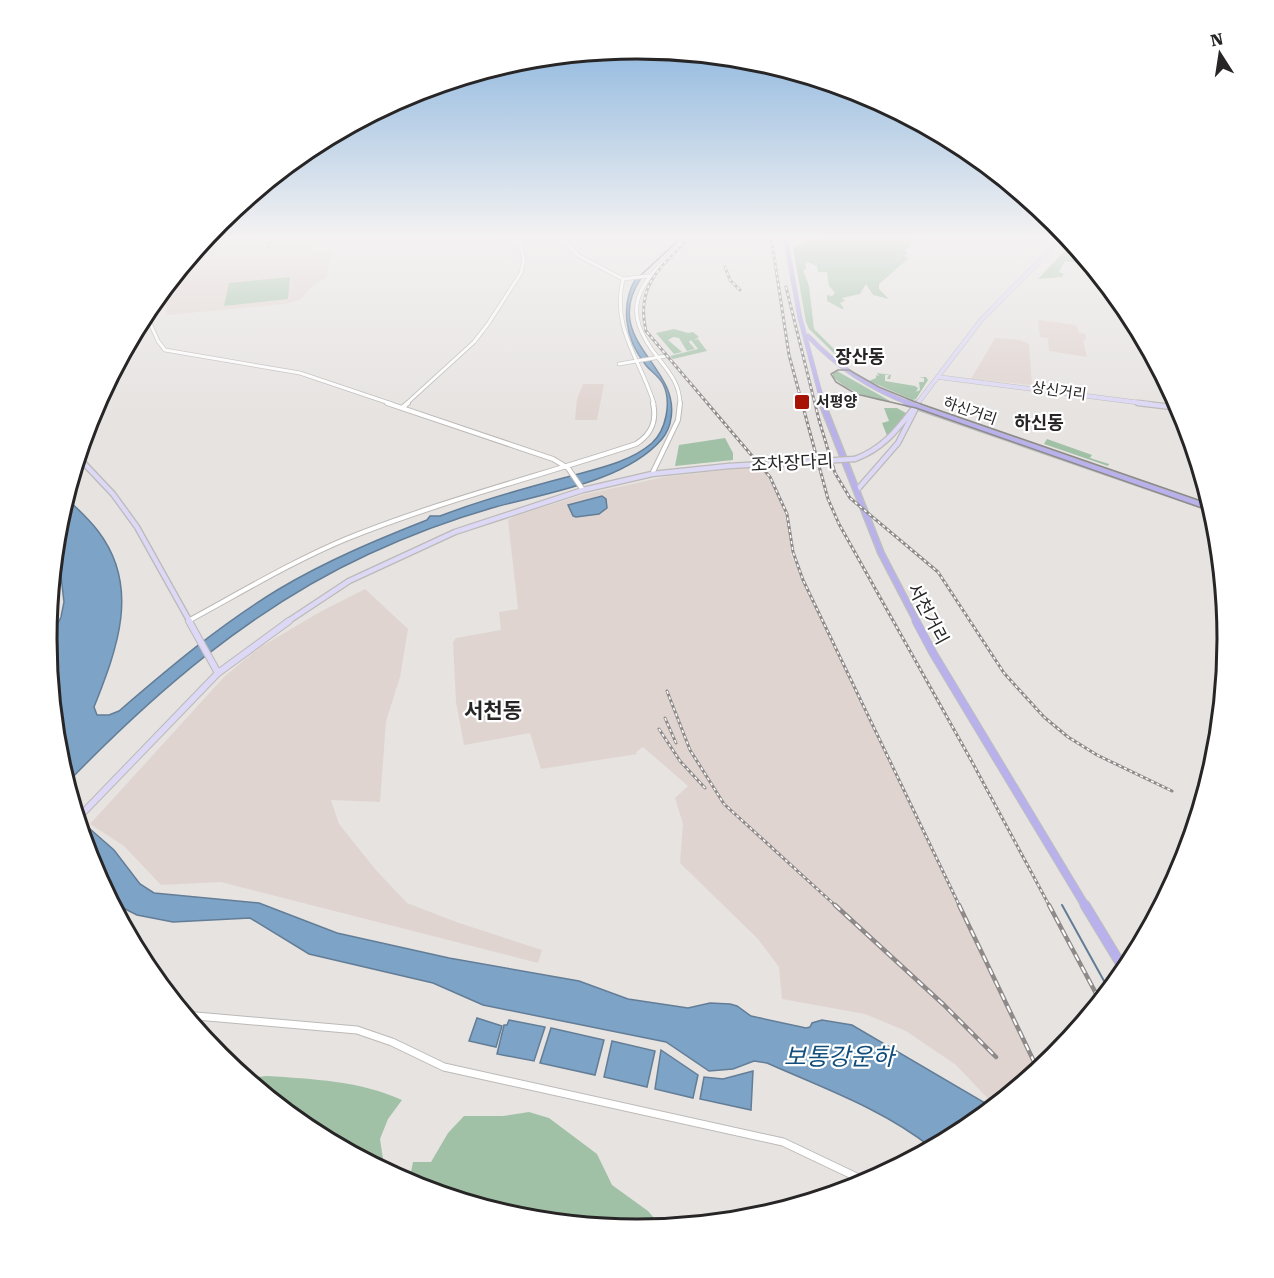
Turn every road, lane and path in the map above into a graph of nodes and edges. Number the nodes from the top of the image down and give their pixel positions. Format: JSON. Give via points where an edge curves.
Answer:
{"nodes":[{"id":1,"x":506,"y":296,"type":"edge"},
{"id":2,"x":621,"y":296,"type":"edge"},
{"id":3,"x":639,"y":296,"type":"edge"},
{"id":4,"x":796,"y":296,"type":"edge"},
{"id":5,"x":1005,"y":296,"type":"edge"},
{"id":6,"x":151,"y":324,"type":"edge"},
{"id":7,"x":805,"y":333,"type":"junction"},
{"id":8,"x":666,"y":356,"type":"dead end"},
{"id":9,"x":658,"y":358,"type":"junction"},
{"id":10,"x":638,"y":363,"type":"junction"},
{"id":11,"x":619,"y":364,"type":"dead end"},
{"id":12,"x":938,"y":377,"type":"junction"},
{"id":13,"x":916,"y":405,"type":"junction"},
{"id":14,"x":1168,"y":406,"type":"edge"},
{"id":15,"x":403,"y":408,"type":"junction"},
{"id":16,"x":85,"y":464,"type":"edge"},
{"id":17,"x":568,"y":468,"type":"junction"},
{"id":18,"x":652,"y":474,"type":"junction"},
{"id":19,"x":582,"y":488,"type":"junction"},
{"id":20,"x":857,"y":490,"type":"junction"},
{"id":21,"x":1201,"y":504,"type":"edge"},
{"id":22,"x":190,"y":623,"type":"junction"},
{"id":23,"x":218,"y":672,"type":"junction"},
{"id":24,"x":84,"y":812,"type":"edge"},
{"id":25,"x":1119,"y":961,"type":"edge"},
{"id":26,"x":196,"y":1015,"type":"edge"},
{"id":27,"x":855,"y":1176,"type":"edge"}],
"edges":[{"from":1,"to":15,"type":"street","via":[[474,342]]},
{"from":2,"to":10,"type":"street","via":[[620,310]]},
{"from":3,"to":9,"type":"street","via":[[636,314],[644,338]]},
{"from":4,"to":7,"type":"main road","name":"서천거리"},
{"from":5,"to":12,"type":"main road"},
{"from":6,"to":15,"type":"street","via":[[161,347],[169,352],[300,373]]},
{"from":7,"to":13,"type":"main road","name":"하신거리","via":[[842,369],[873,388]]},
{"from":7,"to":20,"type":"main road","name":"서천거리","via":[[823,406]]},
{"from":8,"to":9,"type":"street"},
{"from":9,"to":10,"type":"street"},
{"from":9,"to":18,"type":"street","via":[[675,380],[681,405],[674,431]]},
{"from":10,"to":11,"type":"street"},
{"from":10,"to":17,"type":"street","via":[[655,412],[650,432],[636,444]]},
{"from":12,"to":13,"type":"main road"},
{"from":12,"to":14,"type":"main road","name":"상신거리"},
{"from":13,"to":18,"type":"main road","name":"조차장다리","bridge":true,"via":[[886,443],[855,459]]},
{"from":13,"to":20,"type":"main road","via":[[901,439]]},
{"from":13,"to":21,"type":"main road","name":"하신거리"},
{"from":15,"to":17,"type":"street","via":[[553,459]]},
{"from":16,"to":22,"type":"main road","via":[[130,516]]},
{"from":17,"to":19,"type":"street"},
{"from":17,"to":22,"type":"street","via":[[359,534]]},
{"from":18,"to":19,"type":"main road","name":"조차장다리"},
{"from":19,"to":23,"type":"main road","name":"조차장다리","via":[[455,532],[366,572],[310,605]]},
{"from":20,"to":25,"type":"main road","name":"서천거리","via":[[881,553],[913,619]]},
{"from":22,"to":23,"type":"main road"},
{"from":23,"to":24,"type":"main road","name":"조차장다리"},
{"from":26,"to":27,"type":"street","via":[[357,1030],[395,1041],[444,1067],[772,1139]]}]}
